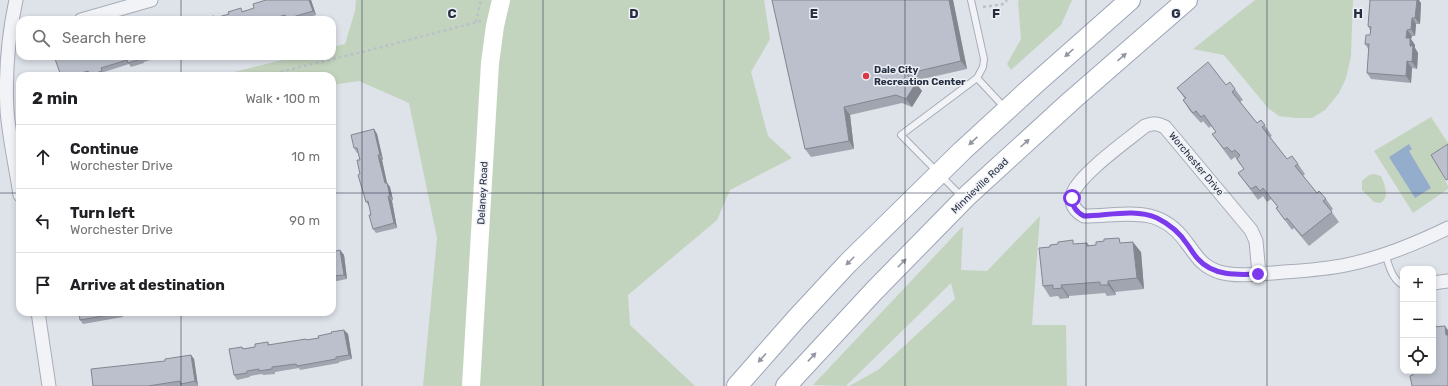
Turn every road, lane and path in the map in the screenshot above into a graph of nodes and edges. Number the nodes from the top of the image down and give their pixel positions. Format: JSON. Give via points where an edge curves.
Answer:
{"nodes":[{"id":1,"x":16,"y":0,"type":"edge"},
{"id":2,"x":151,"y":0,"type":"edge"},
{"id":3,"x":481,"y":0,"type":"edge"},
{"id":4,"x":971,"y":0,"type":"edge"},
{"id":5,"x":1007,"y":0,"type":"edge"},
{"id":6,"x":1130,"y":0,"type":"edge"},
{"id":7,"x":1187,"y":0,"type":"edge"},
{"id":8,"x":499,"y":8,"type":"edge"},
{"id":9,"x":973,"y":9,"type":"junction"},
{"id":10,"x":95,"y":16,"type":"edge"},
{"id":11,"x":476,"y":22,"type":"junction"},
{"id":12,"x":15,"y":26,"type":"edge"},
{"id":13,"x":3,"y":58,"type":"edge"},
{"id":14,"x":336,"y":58,"type":"edge"},
{"id":15,"x":329,"y":60,"type":"edge"},
{"id":16,"x":279,"y":72,"type":"edge"},
{"id":17,"x":977,"y":78,"type":"junction"},
{"id":18,"x":1006,"y":110,"type":"junction"},
{"id":19,"x":16,"y":169,"type":"edge"},
{"id":20,"x":939,"y":174,"type":"junction"},
{"id":21,"x":964,"y":199,"type":"junction"},
{"id":22,"x":1448,"y":228,"type":"edge"},
{"id":23,"x":1385,"y":254,"type":"junction"},
{"id":24,"x":1258,"y":274,"type":"junction"},
{"id":25,"x":1448,"y":281,"type":"edge"},
{"id":26,"x":1436,"y":283,"type":"edge"},
{"id":27,"x":1400,"y":284,"type":"edge"},
{"id":28,"x":39,"y":316,"type":"edge"},
{"id":29,"x":49,"y":386,"type":"edge"},
{"id":30,"x":471,"y":386,"type":"edge"},
{"id":31,"x":737,"y":386,"type":"edge"},
{"id":32,"x":786,"y":386,"type":"edge"}],
"edges":[{"from":1,"to":12,"type":"street"},
{"from":2,"to":10,"type":"street"},
{"from":3,"to":11,"type":"path"},
{"from":4,"to":9,"type":"lane"},
{"from":5,"to":9,"type":"path","via":[[1004,4]]},
{"from":6,"to":18,"type":"main road","one_way":true},
{"from":21,"to":7,"type":"main road","name":"Minnieville Road","one_way":true,"via":[[1071,100]]},
{"from":8,"to":11,"type":"path"},
{"from":8,"to":30,"type":"street","name":"Delaney Road","via":[[490,63]]},
{"from":9,"to":17,"type":"lane","via":[[984,59]]},
{"from":11,"to":14,"type":"path"},
{"from":12,"to":13,"type":"street"},
{"from":13,"to":19,"type":"street","via":[[7,111]]},
{"from":15,"to":16,"type":"path"},
{"from":17,"to":18,"type":"lane"},
{"from":17,"to":20,"type":"lane","via":[[901,135]]},
{"from":18,"to":20,"type":"main road","one_way":true},
{"from":20,"to":21,"type":"lane"},
{"from":20,"to":31,"type":"main road","one_way":true,"via":[[848,263]]},
{"from":32,"to":21,"type":"main road","name":"Minnieville Road","one_way":true},
{"from":22,"to":23,"type":"street","name":"Worchester Drive"},
{"from":23,"to":24,"type":"street","name":"Worchester Drive","via":[[1346,265]]},
{"from":23,"to":27,"type":"lane","via":[[1394,278]]},
{"from":24,"to":24,"type":"street","name":"Worchester Drive","via":[[1219,272],[1205,265],[1179,233],[1156,218],[1127,213],[1084,216],[1074,209],[1073,193],[1092,169],[1145,126],[1152,123],[1165,127],[1251,230],[1256,241]]},
{"from":25,"to":26,"type":"street"},
{"from":28,"to":29,"type":"street"}]}
